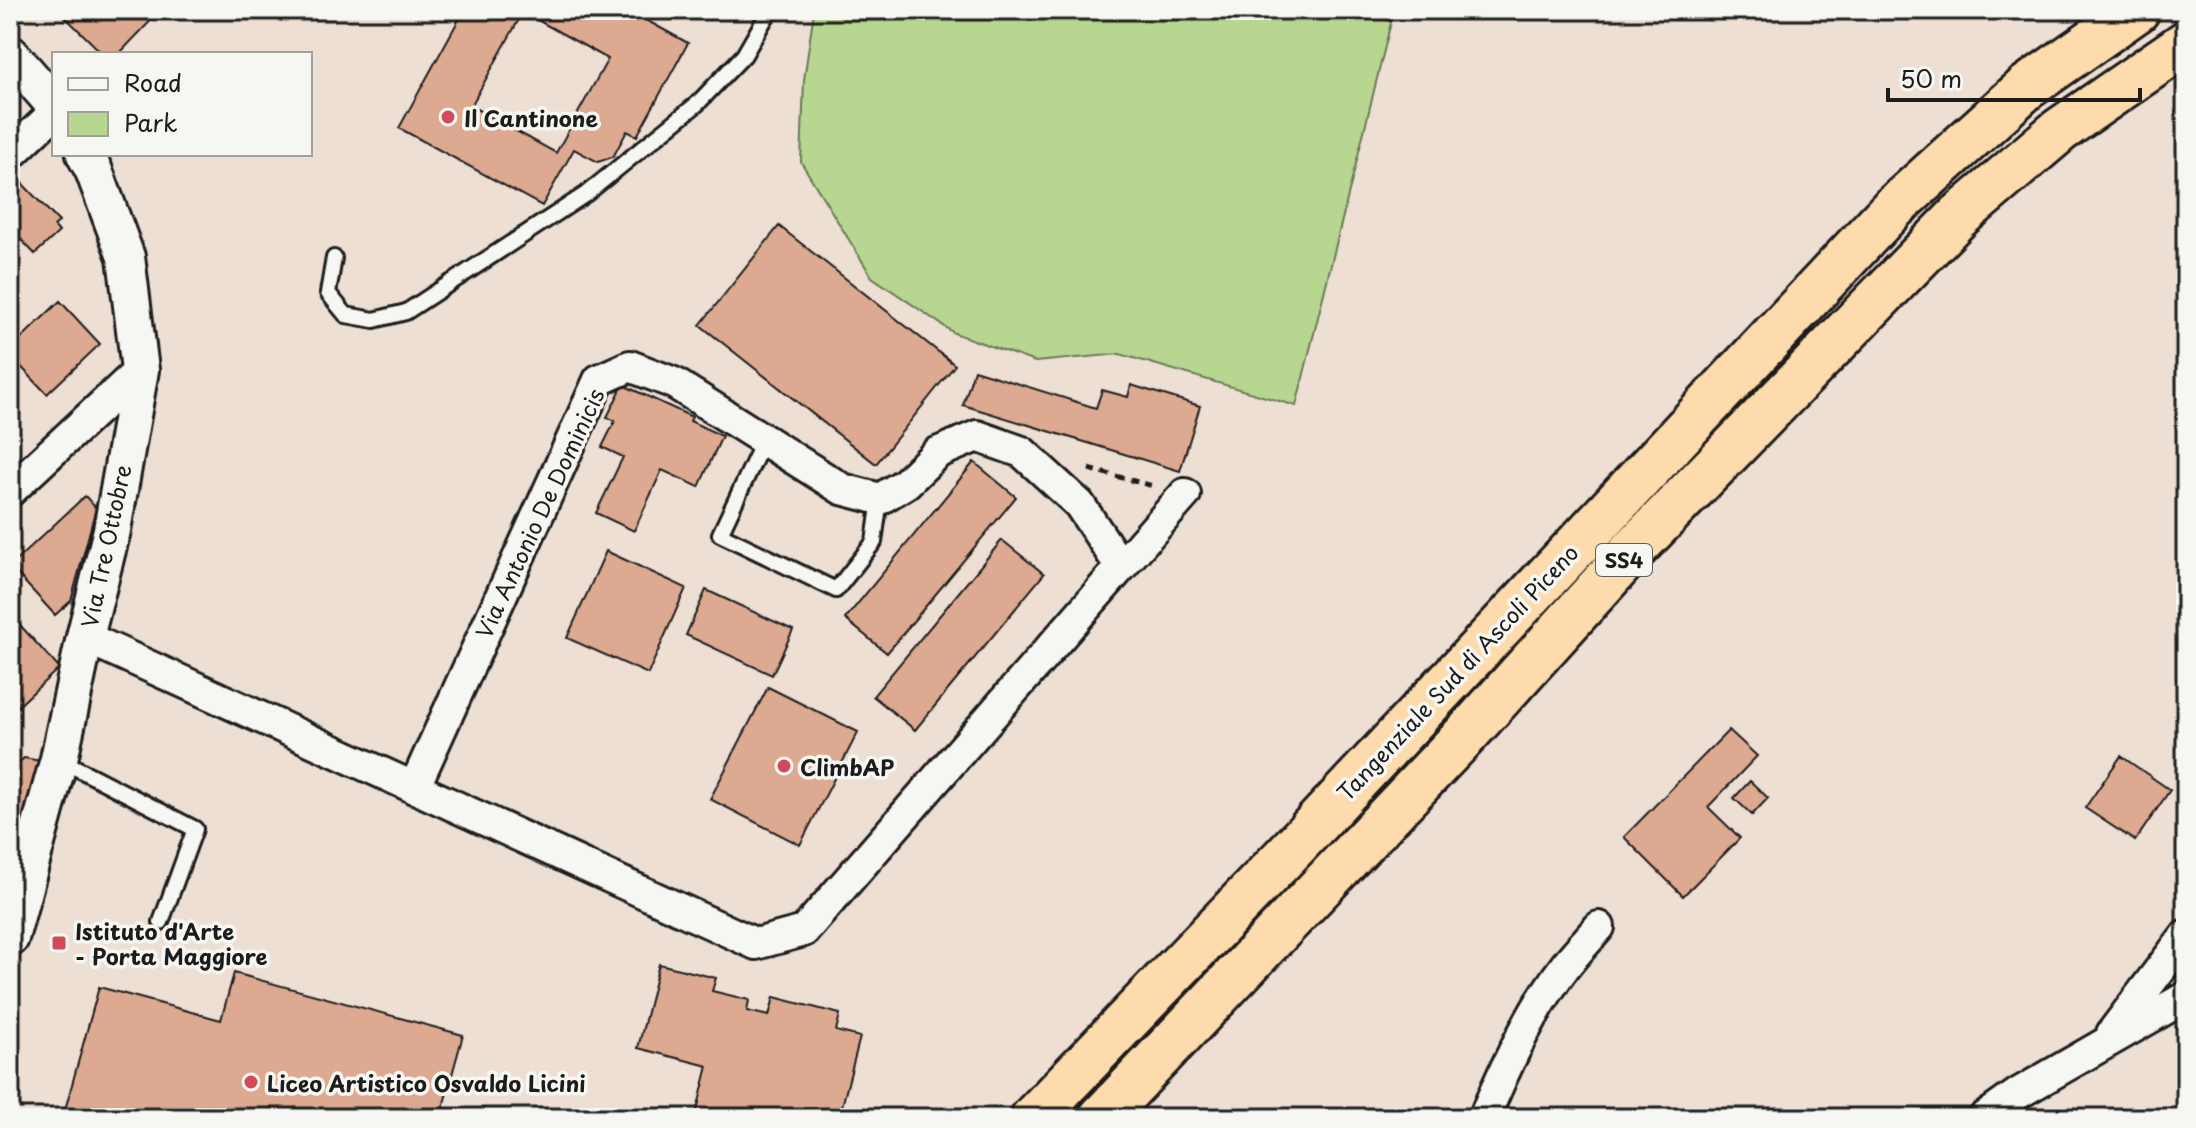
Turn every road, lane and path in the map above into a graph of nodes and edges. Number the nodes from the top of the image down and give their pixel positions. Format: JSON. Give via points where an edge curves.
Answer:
{"nodes":[{"id":1,"x":770,"y":10,"type":"edge"},
{"id":2,"x":2137,"y":10,"type":"edge"},
{"id":3,"x":2186,"y":43,"type":"edge"},
{"id":4,"x":10,"y":54,"type":"edge"},
{"id":5,"x":52,"y":102,"type":"edge"},
{"id":6,"x":52,"y":115,"type":"edge"},
{"id":7,"x":10,"y":155,"type":"edge"},
{"id":8,"x":86,"y":156,"type":"edge"},
{"id":9,"x":334,"y":258,"type":"dead end"},
{"id":10,"x":140,"y":370,"type":"junction"},
{"id":11,"x":764,"y":440,"type":"junction"},
{"id":12,"x":1081,"y":467,"type":"dead end"},
{"id":13,"x":10,"y":491,"type":"edge"},
{"id":14,"x":1185,"y":494,"type":"joint"},
{"id":15,"x":880,"y":499,"type":"junction"},
{"id":16,"x":1121,"y":567,"type":"junction"},
{"id":17,"x":85,"y":637,"type":"junction"},
{"id":18,"x":59,"y":759,"type":"junction"},
{"id":19,"x":414,"y":788,"type":"junction"},
{"id":20,"x":161,"y":922,"type":"dead end"},
{"id":21,"x":1599,"y":927,"type":"dead end"},
{"id":22,"x":2186,"y":935,"type":"edge"},
{"id":23,"x":10,"y":938,"type":"edge"},
{"id":24,"x":2186,"y":997,"type":"edge"},
{"id":25,"x":2104,"y":1044,"type":"junction"},
{"id":26,"x":1033,"y":1118,"type":"edge"},
{"id":27,"x":1101,"y":1118,"type":"edge"},
{"id":28,"x":1484,"y":1118,"type":"edge"},
{"id":29,"x":1984,"y":1118,"type":"edge"}],
"edges":[{"from":1,"to":9,"type":"lane","via":[[744,55],[697,104],[586,194],[406,312],[374,320],[346,315],[328,293]]},
{"from":2,"to":26,"type":"highway","name":"Tangenziale Sud di Ascoli Piceno","number":"SS4","via":[[2027,87],[1903,199]]},
{"from":3,"to":27,"type":"highway","name":"Tangenziale Sud di Ascoli Piceno","number":"SS4","via":[[2060,130],[1958,217],[1635,548],[1471,729]]},
{"from":4,"to":5,"type":"street"},
{"from":6,"to":7,"type":"street"},
{"from":8,"to":10,"type":"street","name":"Via Tre Ottobre","via":[[126,257]]},
{"from":10,"to":13,"type":"street"},
{"from":10,"to":17,"type":"street","name":"Via Tre Ottobre","via":[[112,530]]},
{"from":11,"to":15,"type":"street","name":"Via Antonio De Dominicis","via":[[842,489]]},
{"from":11,"to":15,"type":"lane","via":[[720,534],[836,590],[874,542]]},
{"from":11,"to":19,"type":"street","name":"Via Antonio De Dominicis","via":[[674,383],[630,366],[599,380]]},
{"from":12,"to":14,"type":"path"},
{"from":14,"to":16,"type":"street"},
{"from":15,"to":16,"type":"street","via":[[937,453],[977,436],[1022,452],[1079,504]]},
{"from":16,"to":19,"type":"street","via":[[804,931],[756,944]]},
{"from":17,"to":18,"type":"street","name":"Via Tre Ottobre"},
{"from":17,"to":19,"type":"street"},
{"from":18,"to":20,"type":"lane","via":[[195,829]]},
{"from":18,"to":23,"type":"street","name":"Via Tre Ottobre"},
{"from":21,"to":28,"type":"street","via":[[1565,966],[1530,1021]]},
{"from":22,"to":25,"type":"street"},
{"from":24,"to":25,"type":"street"},
{"from":25,"to":29,"type":"street"}]}
